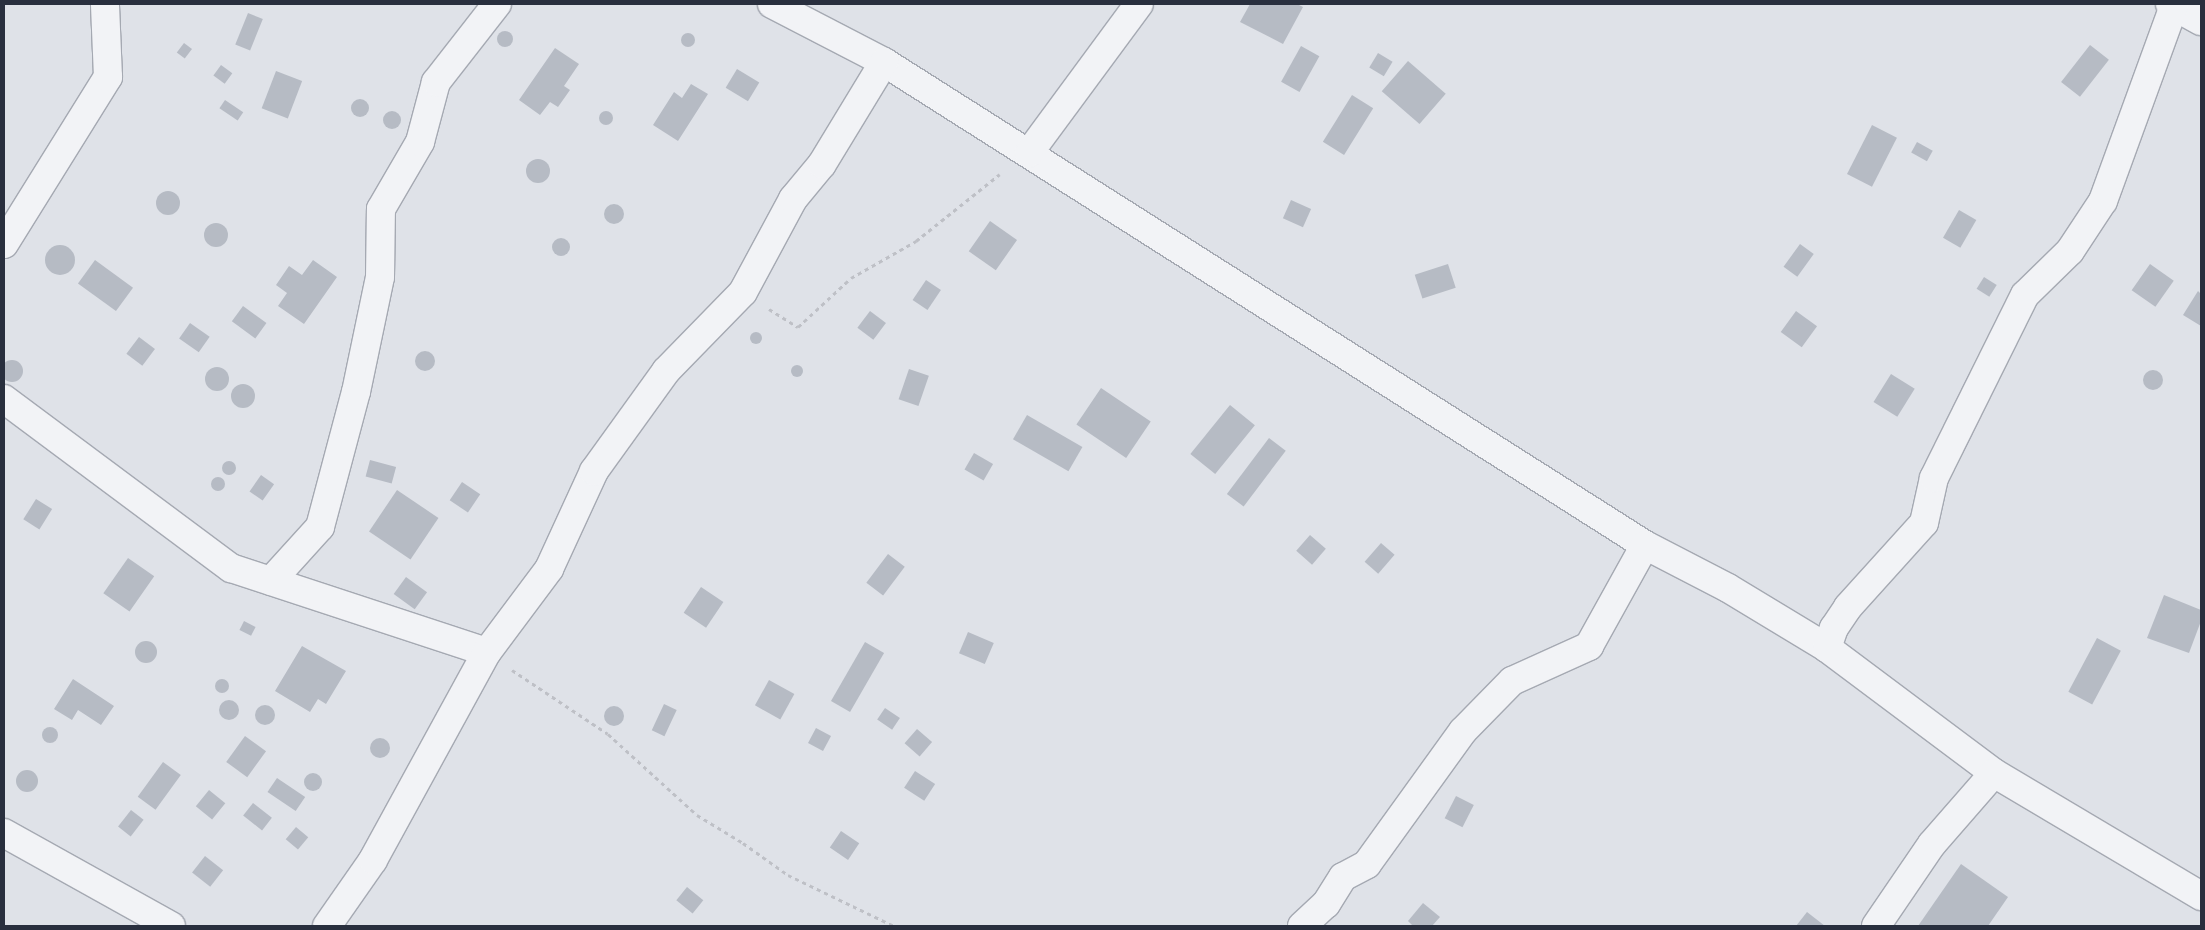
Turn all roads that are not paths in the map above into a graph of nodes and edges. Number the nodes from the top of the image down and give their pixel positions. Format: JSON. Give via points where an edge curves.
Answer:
{"nodes":[{"id":1,"x":105,"y":4,"type":"edge"},
{"id":2,"x":497,"y":4,"type":"edge"},
{"id":3,"x":772,"y":4,"type":"edge"},
{"id":4,"x":1139,"y":4,"type":"edge"},
{"id":5,"x":2172,"y":5,"type":"edge"},
{"id":6,"x":2201,"y":21,"type":"edge"},
{"id":7,"x":884,"y":62,"type":"junction"},
{"id":8,"x":1029,"y":153,"type":"junction"},
{"id":9,"x":4,"y":244,"type":"edge"},
{"id":10,"x":4,"y":399,"type":"edge"},
{"id":11,"x":1646,"y":545,"type":"junction"},
{"id":12,"x":271,"y":581,"type":"junction"},
{"id":13,"x":1827,"y":648,"type":"junction"},
{"id":14,"x":487,"y":652,"type":"junction"},
{"id":15,"x":1994,"y":772,"type":"junction"},
{"id":16,"x":4,"y":833,"type":"edge"},
{"id":17,"x":2201,"y":896,"type":"edge"},
{"id":18,"x":171,"y":926,"type":"edge"},
{"id":19,"x":327,"y":926,"type":"edge"},
{"id":20,"x":1302,"y":926,"type":"edge"},
{"id":21,"x":1876,"y":926,"type":"edge"}],
"edges":[{"from":1,"to":9,"type":"street","via":[[108,77]]},
{"from":2,"to":12,"type":"street","via":[[436,82],[420,142],[381,209],[380,277],[356,392],[320,527]]},
{"from":3,"to":7,"type":"street"},
{"from":4,"to":8,"type":"street"},
{"from":5,"to":6,"type":"street"},
{"from":5,"to":13,"type":"street","via":[[2103,201],[2070,251],[2025,295],[1934,478],[1924,523],[1848,607],[1834,628]]},
{"from":7,"to":8,"type":"street"},
{"from":7,"to":14,"type":"street","via":[[822,164],[793,199],[743,292],[666,371],[594,471],[549,569]]},
{"from":8,"to":11,"type":"street"},
{"from":10,"to":12,"type":"street","via":[[231,568]]},
{"from":11,"to":13,"type":"street","via":[[1728,588]]},
{"from":11,"to":20,"type":"street","via":[[1589,646],[1512,681],[1463,731],[1367,864],[1343,877],[1326,904]]},
{"from":12,"to":14,"type":"street"},
{"from":13,"to":15,"type":"street"},
{"from":14,"to":19,"type":"street","via":[[373,860]]},
{"from":15,"to":17,"type":"street"},
{"from":15,"to":21,"type":"street","via":[[1932,844]]},
{"from":16,"to":18,"type":"street"}]}
